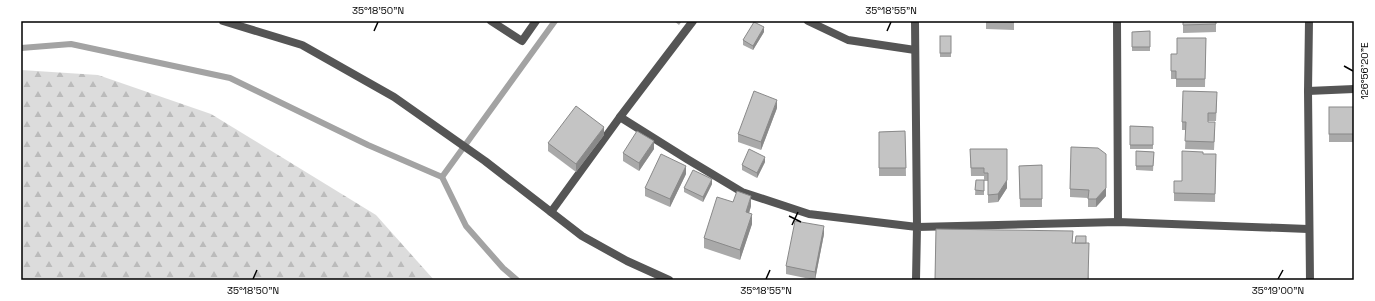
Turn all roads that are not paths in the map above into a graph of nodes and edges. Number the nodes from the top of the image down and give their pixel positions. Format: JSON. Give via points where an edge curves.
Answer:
{"nodes":[{"id":1,"x":223,"y":21,"type":"edge"},
{"id":2,"x":491,"y":21,"type":"edge"},
{"id":3,"x":536,"y":21,"type":"edge"},
{"id":4,"x":694,"y":21,"type":"edge"},
{"id":5,"x":808,"y":21,"type":"edge"},
{"id":6,"x":915,"y":21,"type":"edge"},
{"id":7,"x":1116,"y":21,"type":"edge"},
{"id":8,"x":1309,"y":21,"type":"edge"},
{"id":9,"x":915,"y":50,"type":"junction"},
{"id":10,"x":1354,"y":89,"type":"edge"},
{"id":11,"x":1308,"y":91,"type":"junction"},
{"id":12,"x":620,"y":117,"type":"junction"},
{"id":13,"x":551,"y":212,"type":"junction"},
{"id":14,"x":1118,"y":222,"type":"junction"},
{"id":15,"x":917,"y":227,"type":"junction"},
{"id":16,"x":1308,"y":229,"type":"junction"},
{"id":17,"x":669,"y":280,"type":"edge"},
{"id":18,"x":916,"y":280,"type":"edge"},
{"id":19,"x":1310,"y":280,"type":"edge"}],
"edges":[{"from":1,"to":13,"type":"street","via":[[302,45],[394,97]]},
{"from":2,"to":3,"type":"street","via":[[522,41]]},
{"from":4,"to":12,"type":"street"},
{"from":5,"to":9,"type":"street","via":[[848,40]]},
{"from":6,"to":9,"type":"street"},
{"from":7,"to":14,"type":"street"},
{"from":8,"to":11,"type":"street"},
{"from":9,"to":15,"type":"street"},
{"from":10,"to":11,"type":"street"},
{"from":11,"to":16,"type":"street"},
{"from":12,"to":13,"type":"street"},
{"from":12,"to":15,"type":"street","via":[[742,192],[809,214]]},
{"from":13,"to":17,"type":"street","via":[[582,236],[627,261]]},
{"from":14,"to":15,"type":"street"},
{"from":14,"to":16,"type":"street"},
{"from":15,"to":18,"type":"street"},
{"from":16,"to":19,"type":"street"}]}
